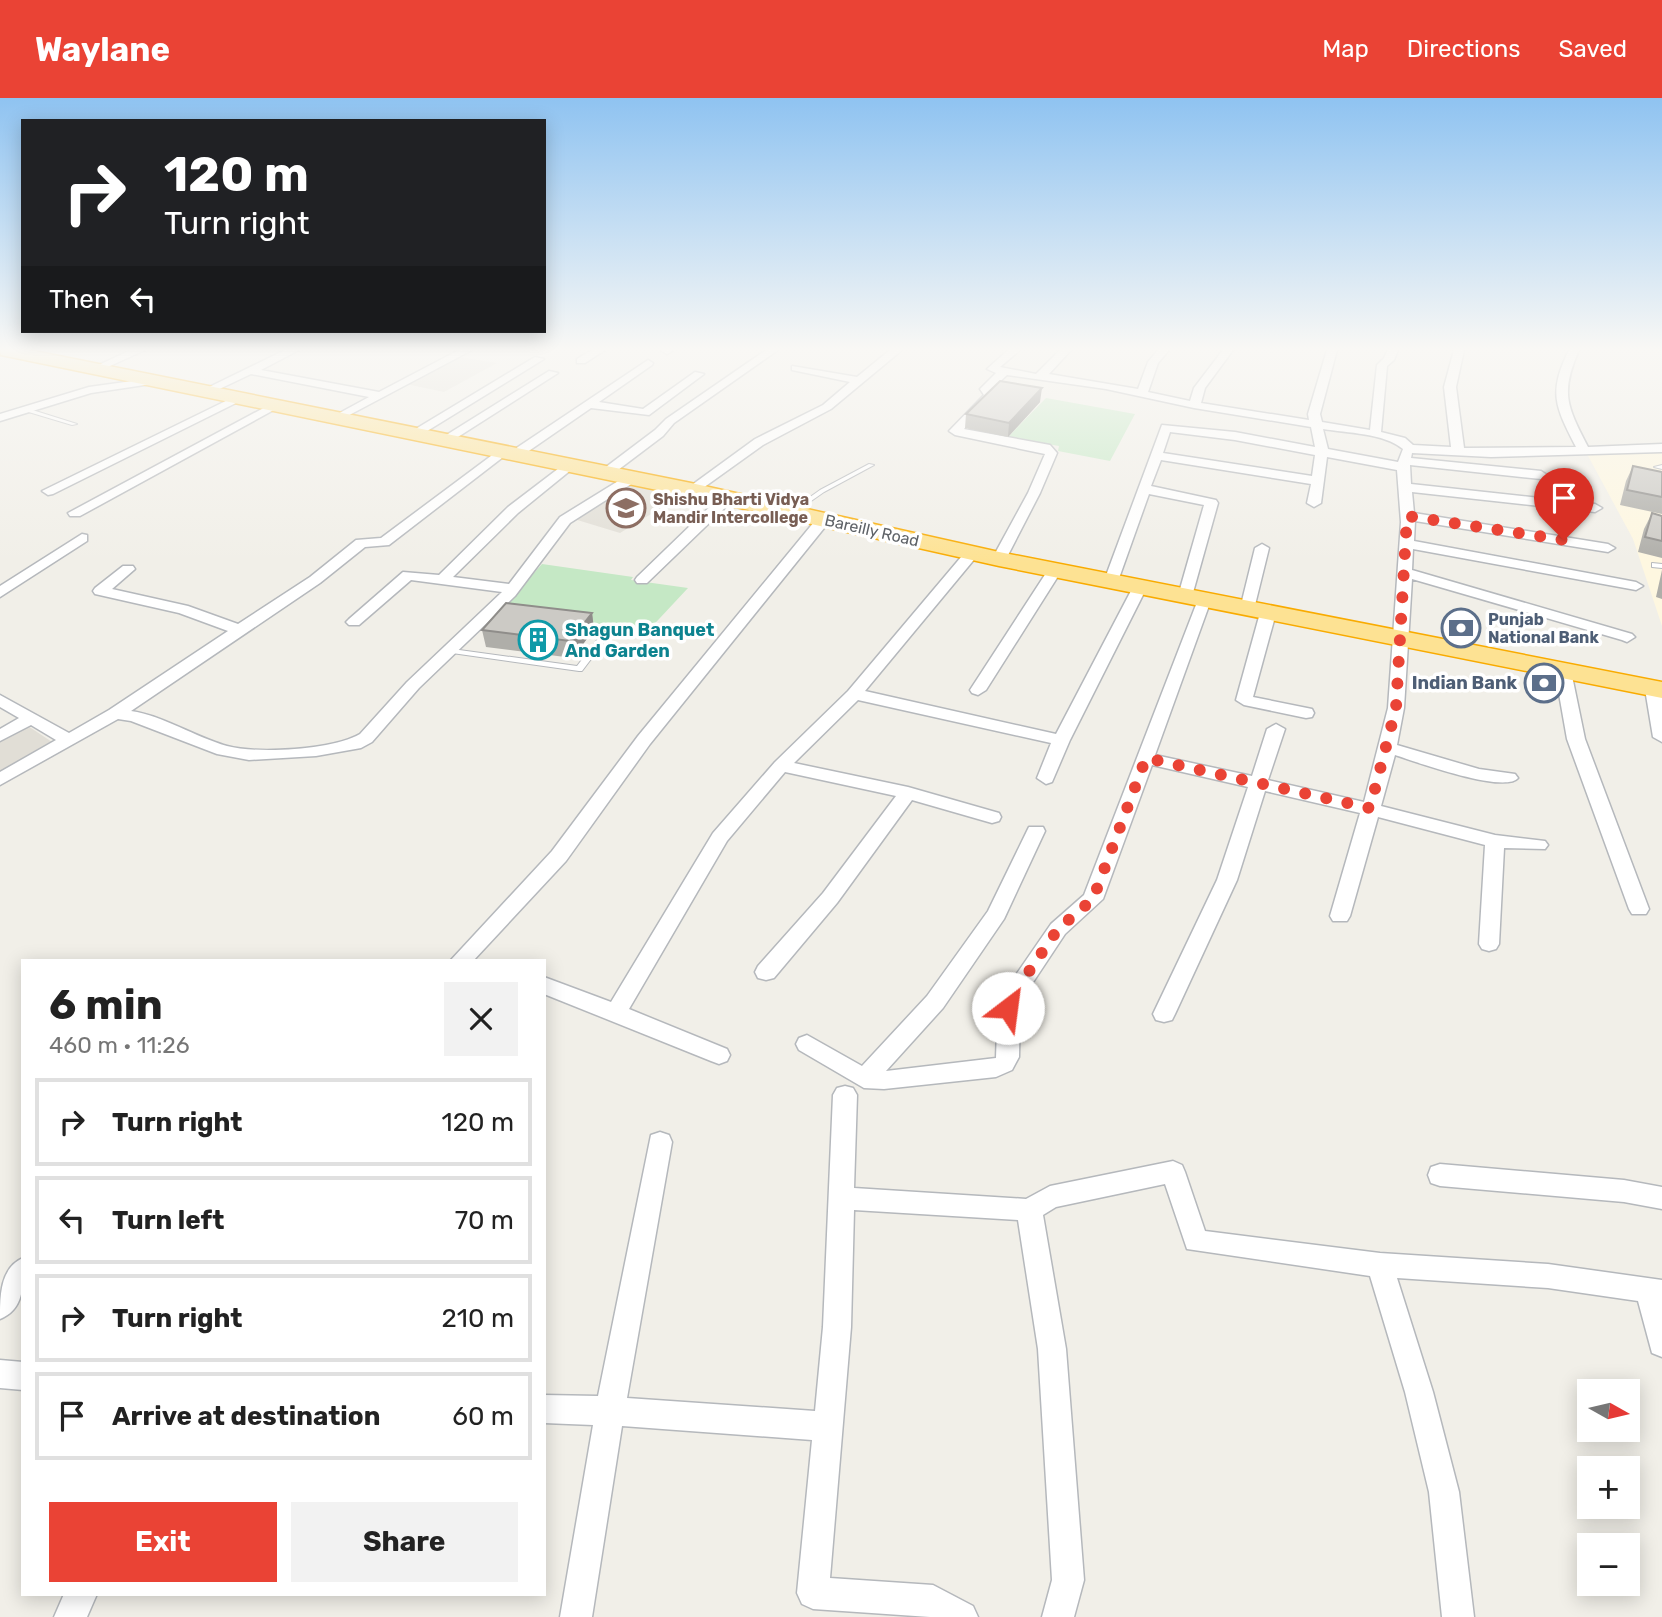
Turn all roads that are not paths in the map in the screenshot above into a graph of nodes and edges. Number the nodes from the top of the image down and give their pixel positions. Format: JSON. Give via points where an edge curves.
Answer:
{"nodes":[{"id":1,"x":64,"y":421,"type":"edge"},
{"id":2,"x":193,"y":421,"type":"edge"},
{"id":3,"x":246,"y":421,"type":"edge"},
{"id":4,"x":353,"y":421,"type":"edge"},
{"id":5,"x":435,"y":421,"type":"edge"},
{"id":6,"x":475,"y":421,"type":"edge"},
{"id":7,"x":561,"y":421,"type":"edge"},
{"id":8,"x":670,"y":421,"type":"edge"},
{"id":9,"x":800,"y":421,"type":"edge"},
{"id":10,"x":965,"y":421,"type":"edge"},
{"id":11,"x":1302,"y":421,"type":"edge"},
{"id":12,"x":1376,"y":421,"type":"edge"},
{"id":13,"x":1454,"y":421,"type":"edge"},
{"id":14,"x":1571,"y":421,"type":"edge"},
{"id":15,"x":1316,"y":423,"type":"junction"},
{"id":16,"x":74,"y":424,"type":"dead end"},
{"id":17,"x":415,"y":433,"type":"junction"},
{"id":18,"x":1375,"y":434,"type":"junction"},
{"id":19,"x":446,"y":439,"type":"junction"},
{"id":20,"x":1662,"y":448,"type":"edge"},
{"id":21,"x":1458,"y":451,"type":"junction"},
{"id":22,"x":1584,"y":451,"type":"junction"},
{"id":23,"x":510,"y":452,"type":"junction"},
{"id":24,"x":1322,"y":452,"type":"junction"},
{"id":25,"x":1157,"y":456,"type":"junction"},
{"id":26,"x":1406,"y":459,"type":"junction"},
{"id":27,"x":871,"y":465,"type":"dead end"},
{"id":28,"x":571,"y":466,"type":"junction"},
{"id":29,"x":606,"y":473,"type":"junction"},
{"id":30,"x":1541,"y":475,"type":"dead end"},
{"id":31,"x":632,"y":478,"type":"junction"},
{"id":32,"x":1317,"y":481,"type":"junction"},
{"id":33,"x":1405,"y":487,"type":"junction"},
{"id":34,"x":1144,"y":489,"type":"junction"},
{"id":35,"x":691,"y":490,"type":"junction"},
{"id":36,"x":48,"y":491,"type":"dead end"},
{"id":37,"x":727,"y":498,"type":"junction"},
{"id":38,"x":1314,"y":503,"type":"dead end"},
{"id":39,"x":1595,"y":508,"type":"dead end"},
{"id":40,"x":792,"y":512,"type":"junction"},
{"id":41,"x":75,"y":513,"type":"dead end"},
{"id":42,"x":1407,"y":516,"type":"junction"},
{"id":43,"x":824,"y":519,"type":"junction"},
{"id":44,"x":82,"y":538,"type":"dead end"},
{"id":45,"x":1406,"y":544,"type":"junction"},
{"id":46,"x":1262,"y":548,"type":"dead end"},
{"id":47,"x":1608,"y":548,"type":"dead end"},
{"id":48,"x":972,"y":552,"type":"junction"},
{"id":49,"x":999,"y":558,"type":"junction"},
{"id":50,"x":128,"y":569,"type":"dead end"},
{"id":51,"x":1055,"y":570,"type":"junction"},
{"id":52,"x":1403,"y":572,"type":"junction"},
{"id":53,"x":442,"y":580,"type":"junction"},
{"id":54,"x":642,"y":580,"type":"dead end"},
{"id":55,"x":1111,"y":581,"type":"junction"},
{"id":56,"x":1636,"y":586,"type":"dead end"},
{"id":57,"x":1140,"y":587,"type":"junction"},
{"id":58,"x":513,"y":589,"type":"junction"},
{"id":59,"x":0,"y":593,"type":"edge"},
{"id":60,"x":1195,"y":598,"type":"junction"},
{"id":61,"x":1257,"y":611,"type":"junction"},
{"id":62,"x":354,"y":622,"type":"dead end"},
{"id":63,"x":239,"y":630,"type":"junction"},
{"id":64,"x":1627,"y":637,"type":"dead end"},
{"id":65,"x":1400,"y":639,"type":"junction"},
{"id":66,"x":600,"y":642,"type":"dead end"},
{"id":67,"x":452,"y":651,"type":"junction"},
{"id":68,"x":1563,"y":671,"type":"junction"},
{"id":69,"x":978,"y":690,"type":"dead end"},
{"id":70,"x":1657,"y":690,"type":"edge"},
{"id":71,"x":854,"y":694,"type":"junction"},
{"id":72,"x":0,"y":700,"type":"edge"},
{"id":73,"x":1306,"y":713,"type":"dead end"},
{"id":74,"x":115,"y":715,"type":"junction"},
{"id":75,"x":31,"y":718,"type":"junction"},
{"id":76,"x":1276,"y":729,"type":"dead end"},
{"id":77,"x":0,"y":736,"type":"edge"},
{"id":78,"x":1662,"y":737,"type":"edge"},
{"id":79,"x":68,"y":740,"type":"junction"},
{"id":80,"x":1061,"y":740,"type":"junction"},
{"id":81,"x":1388,"y":748,"type":"junction"},
{"id":82,"x":1146,"y":758,"type":"junction"},
{"id":83,"x":781,"y":766,"type":"junction"},
{"id":84,"x":1046,"y":778,"type":"dead end"},
{"id":85,"x":1509,"y":778,"type":"dead end"},
{"id":86,"x":0,"y":779,"type":"edge"},
{"id":87,"x":1259,"y":784,"type":"junction"},
{"id":88,"x":908,"y":793,"type":"junction"},
{"id":89,"x":1370,"y":808,"type":"junction"},
{"id":90,"x":992,"y":817,"type":"dead end"},
{"id":91,"x":1036,"y":831,"type":"dead end"},
{"id":92,"x":1495,"y":841,"type":"junction"},
{"id":93,"x":1538,"y":845,"type":"dead end"},
{"id":94,"x":1639,"y":909,"type":"dead end"},
{"id":95,"x":1340,"y":916,"type":"dead end"},
{"id":96,"x":1489,"y":944,"type":"dead end"},
{"id":97,"x":469,"y":959,"type":"edge"},
{"id":98,"x":766,"y":972,"type":"dead end"},
{"id":99,"x":546,"y":986,"type":"edge"},
{"id":100,"x":616,"y":1013,"type":"junction"},
{"id":101,"x":1164,"y":1014,"type":"dead end"},
{"id":102,"x":807,"y":1044,"type":"dead end"},
{"id":103,"x":719,"y":1055,"type":"dead end"},
{"id":104,"x":855,"y":1087,"type":"junction"},
{"id":105,"x":660,"y":1142,"type":"dead end"},
{"id":106,"x":1440,"y":1175,"type":"dead end"},
{"id":107,"x":840,"y":1198,"type":"junction"},
{"id":108,"x":1662,"y":1198,"type":"edge"},
{"id":109,"x":1029,"y":1210,"type":"junction"},
{"id":110,"x":1380,"y":1265,"type":"junction"},
{"id":111,"x":21,"y":1273,"type":"edge"},
{"id":112,"x":1656,"y":1291,"type":"edge"},
{"id":113,"x":0,"y":1306,"type":"edge"},
{"id":114,"x":1662,"y":1344,"type":"edge"},
{"id":115,"x":0,"y":1374,"type":"edge"},
{"id":116,"x":21,"y":1376,"type":"edge"},
{"id":117,"x":546,"y":1409,"type":"edge"},
{"id":118,"x":610,"y":1411,"type":"junction"},
{"id":119,"x":828,"y":1427,"type":"junction"},
{"id":120,"x":80,"y":1596,"type":"edge"},
{"id":121,"x":70,"y":1617,"type":"edge"},
{"id":122,"x":576,"y":1617,"type":"edge"},
{"id":123,"x":962,"y":1617,"type":"edge"},
{"id":124,"x":1058,"y":1617,"type":"edge"},
{"id":125,"x":1458,"y":1617,"type":"edge"}],
"edges":[{"from":1,"to":16,"type":"lane"},
{"from":2,"to":36,"type":"street"},
{"from":3,"to":41,"type":"street"},
{"from":4,"to":17,"type":"highway","name":"Bareilly Road"},
{"from":5,"to":17,"type":"street"},
{"from":6,"to":19,"type":"street"},
{"from":7,"to":23,"type":"street"},
{"from":8,"to":29,"type":"street"},
{"from":9,"to":35,"type":"street","via":[[750,447]]},
{"from":10,"to":49,"type":"street","via":[[955,431],[1046,448],[1051,453]]},
{"from":11,"to":15,"type":"street"},
{"from":12,"to":18,"type":"street"},
{"from":13,"to":21,"type":"street"},
{"from":14,"to":22,"type":"street"},
{"from":15,"to":18,"type":"street"},
{"from":15,"to":24,"type":"street"},
{"from":17,"to":19,"type":"highway","name":"Bareilly Road"},
{"from":18,"to":26,"type":"street","via":[[1401,441]]},
{"from":19,"to":23,"type":"highway","name":"Bareilly Road"},
{"from":20,"to":22,"type":"street"},
{"from":21,"to":22,"type":"street"},
{"from":21,"to":26,"type":"street"},
{"from":23,"to":28,"type":"highway","name":"Bareilly Road"},
{"from":23,"to":63,"type":"street","via":[[384,542],[361,543]]},
{"from":24,"to":25,"type":"street","via":[[1169,427]]},
{"from":24,"to":26,"type":"street"},
{"from":24,"to":32,"type":"street"},
{"from":25,"to":32,"type":"street"},
{"from":25,"to":34,"type":"street"},
{"from":26,"to":30,"type":"street"},
{"from":26,"to":33,"type":"street"},
{"from":27,"to":40,"type":"lane"},
{"from":28,"to":29,"type":"highway","name":"Bareilly Road"},
{"from":28,"to":53,"type":"street","via":[[513,510]]},
{"from":29,"to":31,"type":"highway","name":"Bareilly Road"},
{"from":31,"to":35,"type":"highway","name":"Bareilly Road"},
{"from":31,"to":58,"type":"street","via":[[565,520]]},
{"from":32,"to":38,"type":"street"},
{"from":33,"to":39,"type":"street"},
{"from":33,"to":42,"type":"street"},
{"from":34,"to":55,"type":"street"},
{"from":34,"to":60,"type":"street","via":[[1211,503]]},
{"from":35,"to":37,"type":"highway","name":"Bareilly Road"},
{"from":37,"to":40,"type":"highway","name":"Bareilly Road"},
{"from":37,"to":54,"type":"street"},
{"from":40,"to":43,"type":"highway","name":"Bareilly Road"},
{"from":42,"to":45,"type":"street"},
{"from":42,"to":47,"type":"street"},
{"from":43,"to":48,"type":"highway","name":"Bareilly Road"},
{"from":43,"to":97,"type":"street","via":[[644,740],[559,856]]},
{"from":44,"to":59,"type":"street"},
{"from":45,"to":52,"type":"street"},
{"from":45,"to":56,"type":"street"},
{"from":46,"to":61,"type":"street"},
{"from":48,"to":49,"type":"highway","name":"Bareilly Road"},
{"from":48,"to":71,"type":"street"},
{"from":49,"to":51,"type":"highway","name":"Bareilly Road"},
{"from":50,"to":63,"type":"street","via":[[100,591],[183,609]]},
{"from":51,"to":55,"type":"highway","name":"Bareilly Road"},
{"from":51,"to":69,"type":"street"},
{"from":52,"to":64,"type":"street"},
{"from":52,"to":65,"type":"street"},
{"from":53,"to":58,"type":"street"},
{"from":53,"to":62,"type":"street","via":[[408,575]]},
{"from":55,"to":57,"type":"highway","name":"Bareilly Road"},
{"from":57,"to":60,"type":"highway","name":"Bareilly Road"},
{"from":57,"to":80,"type":"street"},
{"from":58,"to":67,"type":"street"},
{"from":60,"to":61,"type":"highway","name":"Bareilly Road"},
{"from":60,"to":82,"type":"street"},
{"from":61,"to":65,"type":"highway","name":"Bareilly Road"},
{"from":61,"to":73,"type":"street","via":[[1244,700]]},
{"from":63,"to":74,"type":"street"},
{"from":65,"to":68,"type":"highway","name":"Bareilly Road"},
{"from":65,"to":81,"type":"street","via":[[1396,708]]},
{"from":66,"to":67,"type":"lane","via":[[579,669]]},
{"from":67,"to":74,"type":"street","via":[[413,685],[366,738],[345,747],[249,755],[223,750],[134,716]]},
{"from":68,"to":70,"type":"highway","name":"Bareilly Road"},
{"from":68,"to":94,"type":"street","via":[[1576,739]]},
{"from":70,"to":78,"type":"street"},
{"from":71,"to":80,"type":"street"},
{"from":71,"to":83,"type":"street"},
{"from":72,"to":75,"type":"street"},
{"from":74,"to":79,"type":"street"},
{"from":75,"to":77,"type":"street"},
{"from":75,"to":79,"type":"street"},
{"from":76,"to":87,"type":"street"},
{"from":79,"to":86,"type":"street"},
{"from":80,"to":84,"type":"street"},
{"from":81,"to":85,"type":"street","via":[[1478,774]]},
{"from":81,"to":89,"type":"street"},
{"from":82,"to":87,"type":"street"},
{"from":82,"to":104,"type":"street","via":[[1093,899],[1058,929],[1009,1001],[1004,1064]]},
{"from":83,"to":88,"type":"street"},
{"from":83,"to":100,"type":"street","via":[[720,837]]},
{"from":87,"to":89,"type":"street"},
{"from":87,"to":101,"type":"street","via":[[1227,880]]},
{"from":88,"to":90,"type":"street"},
{"from":88,"to":98,"type":"street","via":[[831,898]]},
{"from":89,"to":92,"type":"street"},
{"from":89,"to":95,"type":"street"},
{"from":91,"to":104,"type":"street","via":[[997,914],[935,1002]]},
{"from":92,"to":93,"type":"street"},
{"from":92,"to":96,"type":"street"},
{"from":99,"to":100,"type":"street"},
{"from":100,"to":103,"type":"street"},
{"from":102,"to":104,"type":"street"},
{"from":104,"to":107,"type":"street"},
{"from":105,"to":118,"type":"street"},
{"from":106,"to":108,"type":"street"},
{"from":107,"to":109,"type":"street"},
{"from":107,"to":119,"type":"street","via":[[837,1327]]},
{"from":109,"to":110,"type":"street","via":[[1050,1198],[1173,1172],[1196,1241]]},
{"from":109,"to":124,"type":"street","via":[[1055,1390],[1068,1580]]},
{"from":110,"to":112,"type":"street","via":[[1548,1276]]},
{"from":110,"to":125,"type":"street","via":[[1444,1492]]},
{"from":111,"to":113,"type":"street"},
{"from":112,"to":114,"type":"street"},
{"from":115,"to":116,"type":"street"},
{"from":117,"to":118,"type":"street"},
{"from":118,"to":119,"type":"street"},
{"from":118,"to":122,"type":"street"},
{"from":119,"to":123,"type":"street","via":[[813,1593],[933,1601]]},
{"from":120,"to":121,"type":"street"}]}
